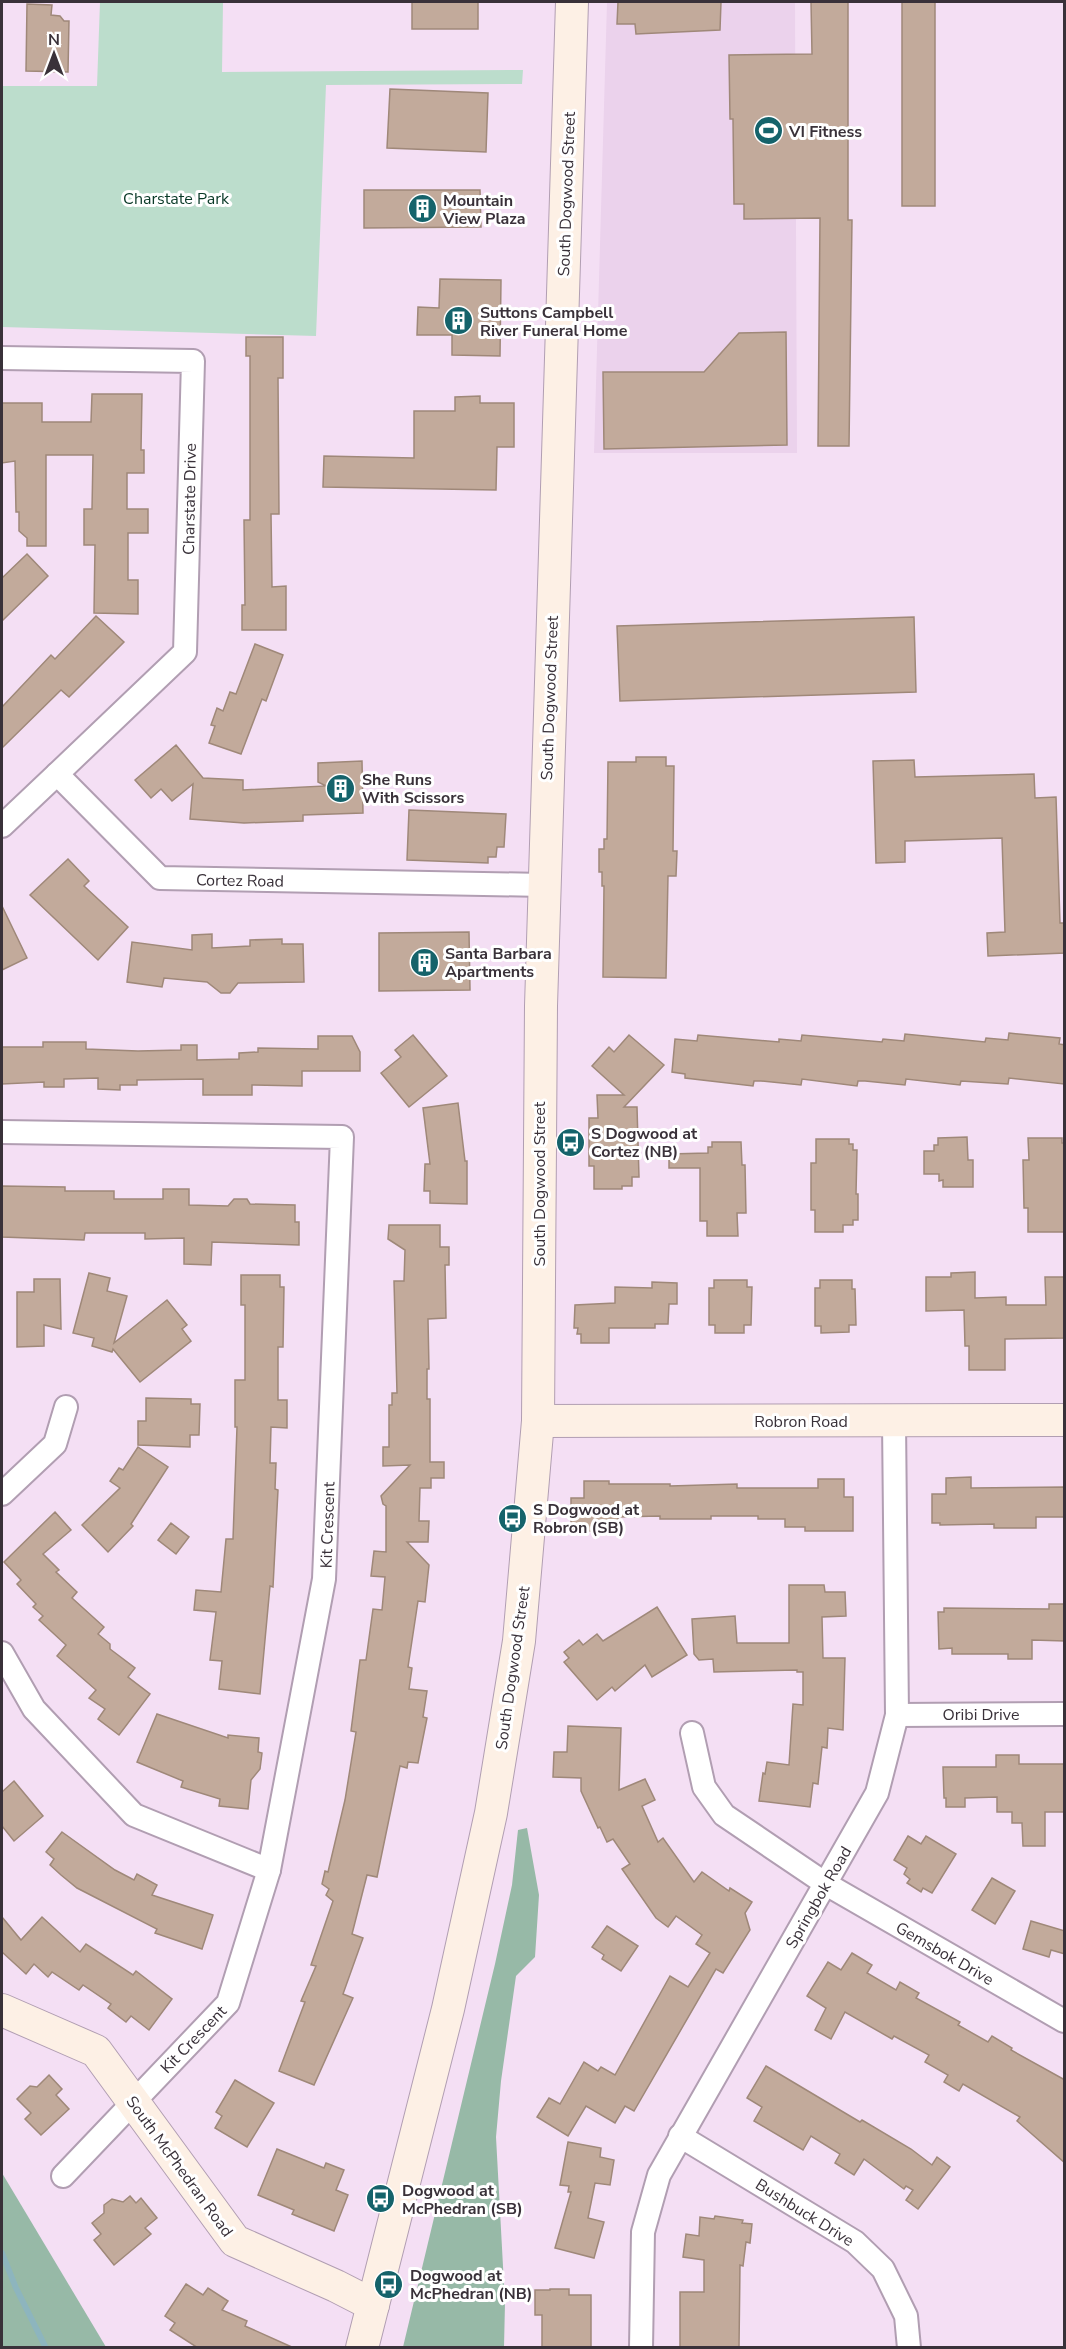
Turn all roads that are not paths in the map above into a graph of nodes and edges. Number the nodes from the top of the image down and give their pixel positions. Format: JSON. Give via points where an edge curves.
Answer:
{"nodes":[{"id":1,"x":572,"y":2,"type":"edge"},
{"id":2,"x":2,"y":358,"type":"edge"},
{"id":3,"x":57,"y":774,"type":"junction"},
{"id":4,"x":2,"y":826,"type":"edge"},
{"id":5,"x":544,"y":885,"type":"junction"},
{"id":6,"x":2,"y":1132,"type":"edge"},
{"id":7,"x":66,"y":1407,"type":"dead end"},
{"id":8,"x":1065,"y":1420,"type":"edge"},
{"id":9,"x":538,"y":1421,"type":"junction"},
{"id":10,"x":894,"y":1421,"type":"junction"},
{"id":11,"x":2,"y":1494,"type":"edge"},
{"id":12,"x":2,"y":1653,"type":"edge"},
{"id":13,"x":1065,"y":1714,"type":"edge"},
{"id":14,"x":897,"y":1715,"type":"junction"},
{"id":15,"x":692,"y":1733,"type":"dead end"},
{"id":16,"x":269,"y":1870,"type":"junction"},
{"id":17,"x":826,"y":1884,"type":"junction"},
{"id":18,"x":2,"y":2010,"type":"edge"},
{"id":19,"x":1065,"y":2021,"type":"edge"},
{"id":20,"x":133,"y":2102,"type":"junction"},
{"id":21,"x":680,"y":2136,"type":"junction"},
{"id":22,"x":63,"y":2176,"type":"dead end"},
{"id":23,"x":373,"y":2305,"type":"junction"},
{"id":24,"x":362,"y":2348,"type":"edge"},
{"id":25,"x":641,"y":2348,"type":"edge"},
{"id":26,"x":909,"y":2348,"type":"edge"}],
"edges":[{"from":1,"to":5,"type":"main road","name":"South Dogwood Street"},
{"from":2,"to":3,"type":"street","name":"Charstate Drive","via":[[193,361],[185,652]]},
{"from":3,"to":4,"type":"street"},
{"from":3,"to":5,"type":"street","name":"Cortez Road","via":[[160,878]]},
{"from":5,"to":9,"type":"main road","name":"South Dogwood Street"},
{"from":6,"to":16,"type":"street","name":"Kit Crescent","via":[[342,1137],[324,1579]]},
{"from":7,"to":11,"type":"street","via":[[55,1444]]},
{"from":8,"to":10,"type":"main road","name":"Robron Road"},
{"from":9,"to":10,"type":"main road","name":"Robron Road"},
{"from":9,"to":23,"type":"main road","name":"South Dogwood Street","via":[[519,1641],[491,1814]]},
{"from":10,"to":14,"type":"street","name":"Springbok Road"},
{"from":12,"to":16,"type":"street","via":[[34,1709],[134,1815]]},
{"from":13,"to":14,"type":"street","name":"Oribi Drive"},
{"from":14,"to":17,"type":"street","name":"Springbok Road","via":[[877,1793]]},
{"from":15,"to":17,"type":"street","name":"Gemsbok Drive","via":[[704,1787],[724,1815]]},
{"from":16,"to":20,"type":"street","name":"Kit Crescent","via":[[228,2003]]},
{"from":17,"to":19,"type":"street","name":"Gemsbok Drive"},
{"from":17,"to":21,"type":"street","name":"Springbok Road"},
{"from":18,"to":20,"type":"main road","name":"South McPhedran Road","via":[[96,2051]]},
{"from":20,"to":22,"type":"street","name":"Kit Crescent"},
{"from":20,"to":23,"type":"main road","name":"South McPhedran Road","via":[[235,2241]]},
{"from":21,"to":25,"type":"street","name":"Springbok Road","via":[[659,2175],[643,2232]]},
{"from":21,"to":26,"type":"street","name":"Bushbuck Drive","via":[[855,2242],[883,2269],[906,2316]]},
{"from":23,"to":24,"type":"main road","name":"South Dogwood Street"}]}
